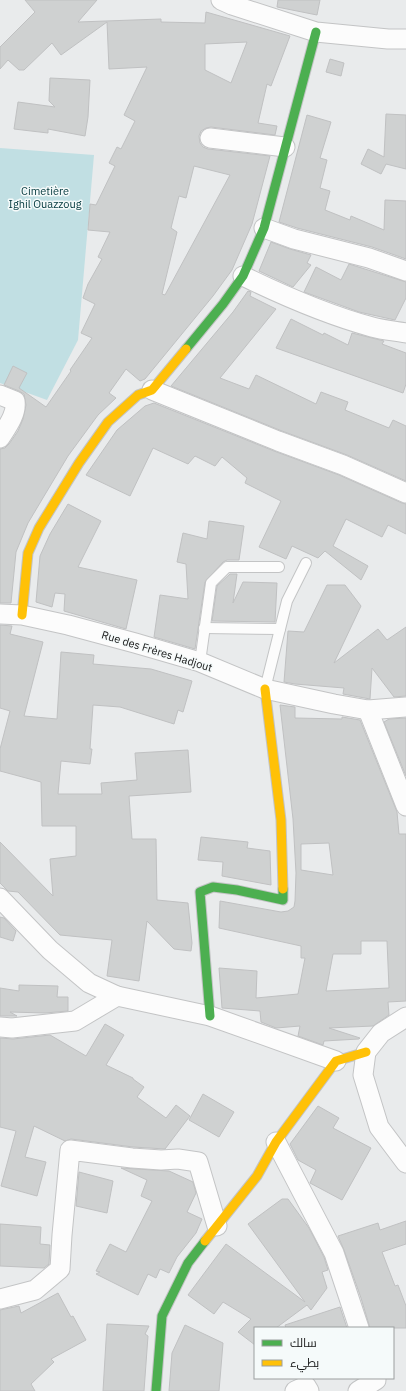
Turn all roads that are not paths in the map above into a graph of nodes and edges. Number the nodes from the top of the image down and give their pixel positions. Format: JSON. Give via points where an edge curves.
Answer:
{"nodes":[{"id":1,"x":221,"y":0,"type":"edge"},
{"id":2,"x":316,"y":32,"type":"junction"},
{"id":3,"x":406,"y":39,"type":"edge"},
{"id":4,"x":210,"y":138,"type":"dead end"},
{"id":5,"x":285,"y":147,"type":"junction"},
{"id":6,"x":264,"y":228,"type":"junction"},
{"id":7,"x":406,"y":271,"type":"edge"},
{"id":8,"x":243,"y":276,"type":"junction"},
{"id":9,"x":406,"y":333,"type":"edge"},
{"id":10,"x":152,"y":390,"type":"junction"},
{"id":11,"x":0,"y":395,"type":"edge"},
{"id":12,"x":0,"y":438,"type":"edge"},
{"id":13,"x":406,"y":493,"type":"edge"},
{"id":14,"x":306,"y":563,"type":"dead end"},
{"id":15,"x":279,"y":567,"type":"dead end"},
{"id":16,"x":0,"y":614,"type":"edge"},
{"id":17,"x":22,"y":616,"type":"junction"},
{"id":18,"x":204,"y":628,"type":"junction"},
{"id":19,"x":280,"y":629,"type":"junction"},
{"id":20,"x":200,"y":662,"type":"junction"},
{"id":21,"x":265,"y":689,"type":"junction"},
{"id":22,"x":406,"y":707,"type":"edge"},
{"id":23,"x":368,"y":710,"type":"junction"},
{"id":24,"x":406,"y":806,"type":"edge"},
{"id":25,"x":0,"y":898,"type":"edge"},
{"id":26,"x":117,"y":996,"type":"junction"},
{"id":27,"x":210,"y":1016,"type":"junction"},
{"id":28,"x":406,"y":1017,"type":"edge"},
{"id":29,"x":0,"y":1027,"type":"edge"},
{"id":30,"x":366,"y":1052,"type":"junction"},
{"id":31,"x":336,"y":1061,"type":"junction"},
{"id":32,"x":276,"y":1142,"type":"junction"},
{"id":33,"x":406,"y":1163,"type":"edge"},
{"id":34,"x":217,"y":1226,"type":"junction"},
{"id":35,"x":0,"y":1300,"type":"edge"},
{"id":36,"x":359,"y":1327,"type":"edge"},
{"id":37,"x":376,"y":1379,"type":"edge"},
{"id":38,"x":156,"y":1391,"type":"edge"},
{"id":39,"x":295,"y":1391,"type":"edge"},
{"id":40,"x":309,"y":1391,"type":"edge"},
{"id":41,"x":358,"y":1391,"type":"edge"}],
"edges":[{"from":1,"to":2,"type":"street"},
{"from":2,"to":3,"type":"street"},
{"from":2,"to":5,"type":"street"},
{"from":4,"to":5,"type":"street"},
{"from":5,"to":6,"type":"street"},
{"from":6,"to":7,"type":"street"},
{"from":6,"to":8,"type":"street"},
{"from":8,"to":9,"type":"street","via":[[284,296],[329,313],[373,327]]},
{"from":8,"to":10,"type":"street"},
{"from":10,"to":13,"type":"street","via":[[344,465]]},
{"from":10,"to":17,"type":"street","via":[[138,394],[108,422],[39,528],[28,553]]},
{"from":11,"to":12,"type":"street","via":[[15,401],[16,406]]},
{"from":14,"to":19,"type":"lane","via":[[287,601]]},
{"from":15,"to":18,"type":"lane","via":[[227,567],[211,583]]},
{"from":16,"to":17,"type":"street","name":"Rue des Frères Hadjout"},
{"from":17,"to":20,"type":"street","name":"Rue des Frères Hadjout","via":[[68,625]]},
{"from":18,"to":19,"type":"lane"},
{"from":18,"to":20,"type":"lane"},
{"from":19,"to":21,"type":"lane"},
{"from":20,"to":21,"type":"street","name":"Rue des Frères Hadjout"},
{"from":21,"to":23,"type":"street","name":"Rue des Frères Hadjout"},
{"from":21,"to":27,"type":"street","via":[[280,809],[283,900],[213,887],[200,892]]},
{"from":22,"to":23,"type":"street","name":"Rue des Frères Hadjout"},
{"from":23,"to":24,"type":"street"},
{"from":25,"to":26,"type":"street","via":[[50,950],[89,983]]},
{"from":26,"to":27,"type":"street"},
{"from":26,"to":29,"type":"street","via":[[75,1022]]},
{"from":27,"to":31,"type":"street"},
{"from":28,"to":30,"type":"street","via":[[381,1033]]},
{"from":30,"to":31,"type":"street"},
{"from":30,"to":33,"type":"street","via":[[363,1075],[379,1127]]},
{"from":31,"to":32,"type":"street"},
{"from":32,"to":34,"type":"street","via":[[257,1176]]},
{"from":32,"to":36,"type":"street","via":[[334,1253]]},
{"from":34,"to":35,"type":"street","via":[[198,1162],[70,1150],[60,1268],[35,1290]]},
{"from":34,"to":38,"type":"street","via":[[188,1263],[162,1316]]},
{"from":37,"to":41,"type":"street"},
{"from":39,"to":40,"type":"street","via":[[306,1386]]}]}
